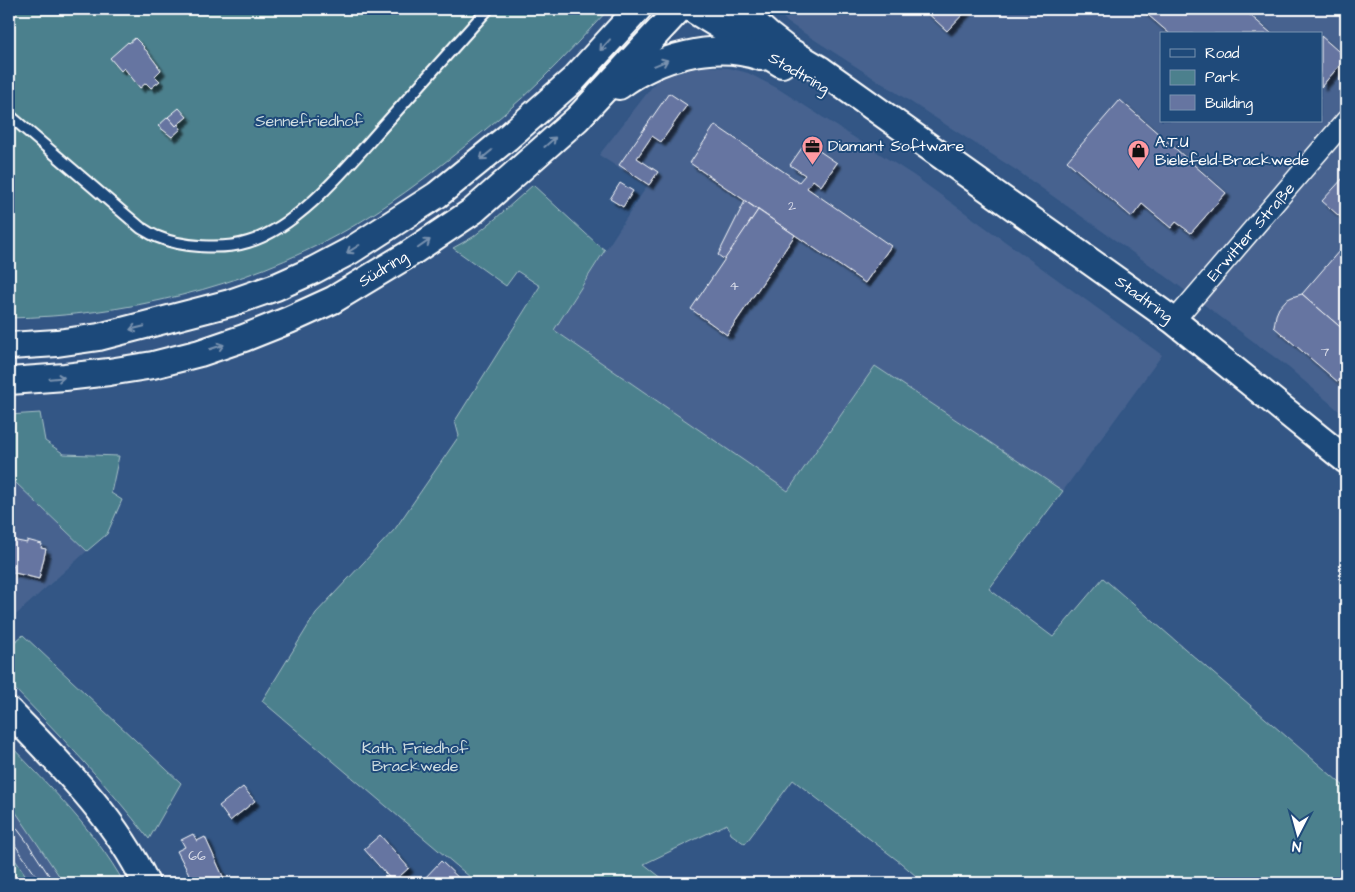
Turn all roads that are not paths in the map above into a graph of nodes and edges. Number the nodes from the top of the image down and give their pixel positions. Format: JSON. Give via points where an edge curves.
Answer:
{"nodes":[{"id":1,"x":488,"y":9,"type":"edge"},
{"id":2,"x":638,"y":9,"type":"edge"},
{"id":3,"x":679,"y":9,"type":"edge"},
{"id":4,"x":692,"y":9,"type":"edge"},
{"id":5,"x":739,"y":9,"type":"edge"},
{"id":6,"x":784,"y":65,"type":"junction"},
{"id":7,"x":9,"y":115,"type":"edge"},
{"id":8,"x":577,"y":119,"type":"junction"},
{"id":9,"x":1346,"y":120,"type":"edge"},
{"id":10,"x":933,"y":149,"type":"junction"},
{"id":11,"x":1174,"y":321,"type":"junction"},
{"id":12,"x":9,"y":346,"type":"edge"},
{"id":13,"x":9,"y":381,"type":"edge"},
{"id":14,"x":1346,"y":460,"type":"edge"},
{"id":15,"x":9,"y":711,"type":"edge"},
{"id":16,"x":146,"y":883,"type":"edge"}],
"edges":[{"from":1,"to":7,"type":"lane","via":[[340,174],[301,211],[247,243],[205,247],[159,238],[147,232]]},
{"from":2,"to":12,"type":"main road","name":"Südring","one_way":true,"via":[[574,79],[506,138],[437,195],[336,259],[276,287],[184,316],[99,337]]},
{"from":3,"to":8,"type":"main road","name":"Südring"},
{"from":4,"to":6,"type":"main road","name":"Stadtring"},
{"from":5,"to":10,"type":"main road","name":"Stadtring","via":[[789,51]]},
{"from":8,"to":6,"type":"main road","one_way":true,"via":[[620,84],[673,58],[704,52],[737,52]]},
{"from":6,"to":10,"type":"main road","name":"Stadtring"},
{"from":13,"to":8,"type":"main road","name":"Südring","one_way":true,"via":[[153,365],[244,338],[333,300],[410,254],[473,210]]},
{"from":9,"to":11,"type":"street","name":"Erwitter Straße"},
{"from":10,"to":11,"type":"main road","name":"Stadtring"},
{"from":11,"to":14,"type":"main road","name":"Stadtring"},
{"from":15,"to":16,"type":"main road","via":[[89,797],[128,849]]}]}
